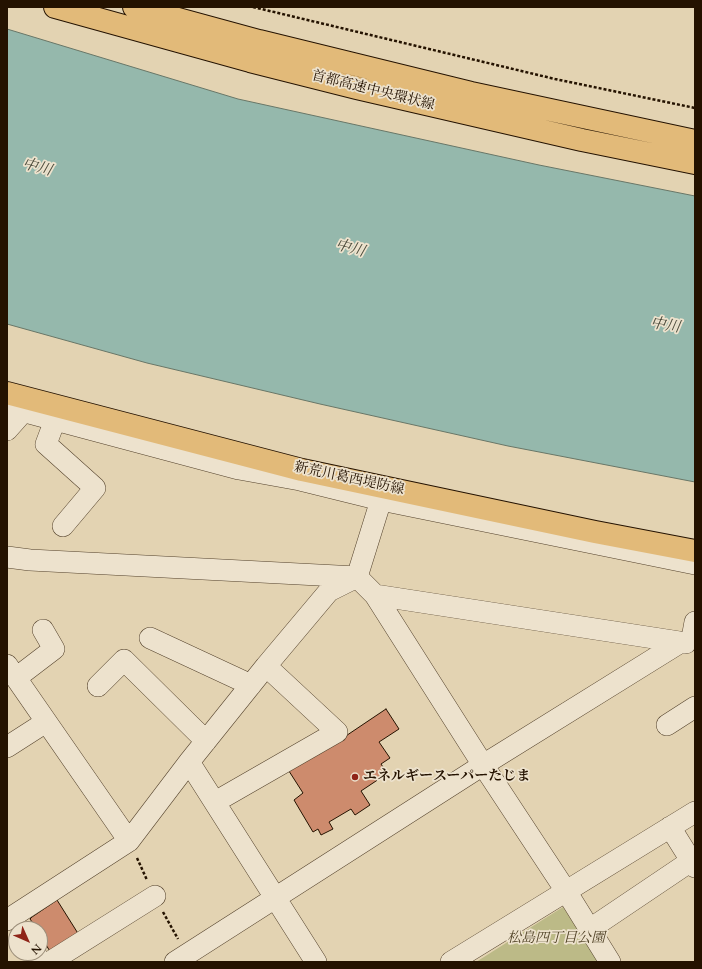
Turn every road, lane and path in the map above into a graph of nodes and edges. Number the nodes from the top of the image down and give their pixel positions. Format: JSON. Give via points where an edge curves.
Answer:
{"nodes":[{"id":1,"x":55,"y":7,"type":"edge"},
{"id":2,"x":134,"y":7,"type":"edge"},
{"id":3,"x":253,"y":7,"type":"edge"},
{"id":4,"x":695,"y":108,"type":"edge"},
{"id":5,"x":695,"y":141,"type":"edge"},
{"id":6,"x":695,"y":163,"type":"edge"},
{"id":7,"x":7,"y":393,"type":"edge"},
{"id":8,"x":15,"y":410,"type":"edge"},
{"id":9,"x":55,"y":420,"type":"junction"},
{"id":10,"x":7,"y":430,"type":"edge"},
{"id":11,"x":301,"y":475,"type":"junction"},
{"id":12,"x":382,"y":500,"type":"junction"},
{"id":13,"x":64,"y":526,"type":"dead end"},
{"id":14,"x":695,"y":550,"type":"edge"},
{"id":15,"x":7,"y":557,"type":"edge"},
{"id":16,"x":695,"y":564,"type":"edge"},
{"id":17,"x":357,"y":577,"type":"junction"},
{"id":18,"x":375,"y":595,"type":"junction"},
{"id":19,"x":695,"y":622,"type":"edge"},
{"id":20,"x":43,"y":630,"type":"dead end"},
{"id":21,"x":150,"y":638,"type":"dead end"},
{"id":22,"x":690,"y":641,"type":"edge"},
{"id":23,"x":266,"y":666,"type":"junction"},
{"id":24,"x":11,"y":672,"type":"edge"},
{"id":25,"x":251,"y":684,"type":"junction"},
{"id":26,"x":98,"y":686,"type":"dead end"},
{"id":27,"x":695,"y":707,"type":"edge"},
{"id":28,"x":46,"y":722,"type":"junction"},
{"id":29,"x":667,"y":725,"type":"dead end"},
{"id":30,"x":206,"y":742,"type":"junction"},
{"id":31,"x":7,"y":747,"type":"edge"},
{"id":32,"x":189,"y":762,"type":"junction"},
{"id":33,"x":483,"y":765,"type":"junction"},
{"id":34,"x":215,"y":802,"type":"junction"},
{"id":35,"x":695,"y":812,"type":"edge"},
{"id":36,"x":670,"y":827,"type":"junction"},
{"id":37,"x":129,"y":841,"type":"junction"},
{"id":38,"x":693,"y":864,"type":"edge"},
{"id":39,"x":566,"y":891,"type":"junction"},
{"id":40,"x":155,"y":896,"type":"dead end"},
{"id":41,"x":275,"y":897,"type":"junction"},
{"id":42,"x":12,"y":918,"type":"edge"},
{"id":43,"x":590,"y":928,"type":"junction"},
{"id":44,"x":457,"y":960,"type":"edge"},
{"id":45,"x":50,"y":962,"type":"edge"},
{"id":46,"x":175,"y":962,"type":"edge"},
{"id":47,"x":316,"y":962,"type":"edge"},
{"id":48,"x":610,"y":962,"type":"edge"}],
"edges":[{"from":1,"to":6,"type":"main road","name":"首都高速中央環状線","via":[[357,88],[582,140]]},
{"from":2,"to":5,"type":"main road","name":"首都高速中央環状線","via":[[266,43],[471,93]]},
{"from":3,"to":4,"type":"path","via":[[548,77]]},
{"from":7,"to":11,"type":"main road","name":"新荒川葛西堤防線"},
{"from":8,"to":9,"type":"street"},
{"from":8,"to":10,"type":"street"},
{"from":9,"to":11,"type":"street","via":[[239,469]]},
{"from":9,"to":13,"type":"street","via":[[46,444],[94,488]]},
{"from":11,"to":12,"type":"street"},
{"from":11,"to":14,"type":"main road","name":"新荒川葛西堤防線"},
{"from":12,"to":16,"type":"street"},
{"from":12,"to":17,"type":"street"},
{"from":15,"to":17,"type":"street"},
{"from":17,"to":18,"type":"street"},
{"from":17,"to":23,"type":"street","via":[[329,591]]},
{"from":18,"to":22,"type":"street"},
{"from":18,"to":33,"type":"street"},
{"from":19,"to":22,"type":"street"},
{"from":20,"to":24,"type":"street","via":[[54,649]]},
{"from":21,"to":25,"type":"street"},
{"from":22,"to":33,"type":"street"},
{"from":23,"to":25,"type":"street"},
{"from":23,"to":34,"type":"street","via":[[337,732]]},
{"from":24,"to":28,"type":"street"},
{"from":25,"to":30,"type":"street"},
{"from":26,"to":30,"type":"street","via":[[124,660]]},
{"from":27,"to":29,"type":"street"},
{"from":28,"to":31,"type":"street"},
{"from":28,"to":37,"type":"street"},
{"from":30,"to":32,"type":"street"},
{"from":32,"to":34,"type":"street"},
{"from":32,"to":37,"type":"street"},
{"from":33,"to":39,"type":"street"},
{"from":33,"to":41,"type":"street"},
{"from":34,"to":41,"type":"street"},
{"from":35,"to":36,"type":"street"},
{"from":36,"to":38,"type":"street"},
{"from":36,"to":39,"type":"street"},
{"from":37,"to":42,"type":"street"},
{"from":38,"to":43,"type":"street"},
{"from":39,"to":43,"type":"street"},
{"from":39,"to":44,"type":"street"},
{"from":40,"to":45,"type":"street"},
{"from":41,"to":46,"type":"street"},
{"from":41,"to":47,"type":"street"},
{"from":43,"to":48,"type":"street"}]}
